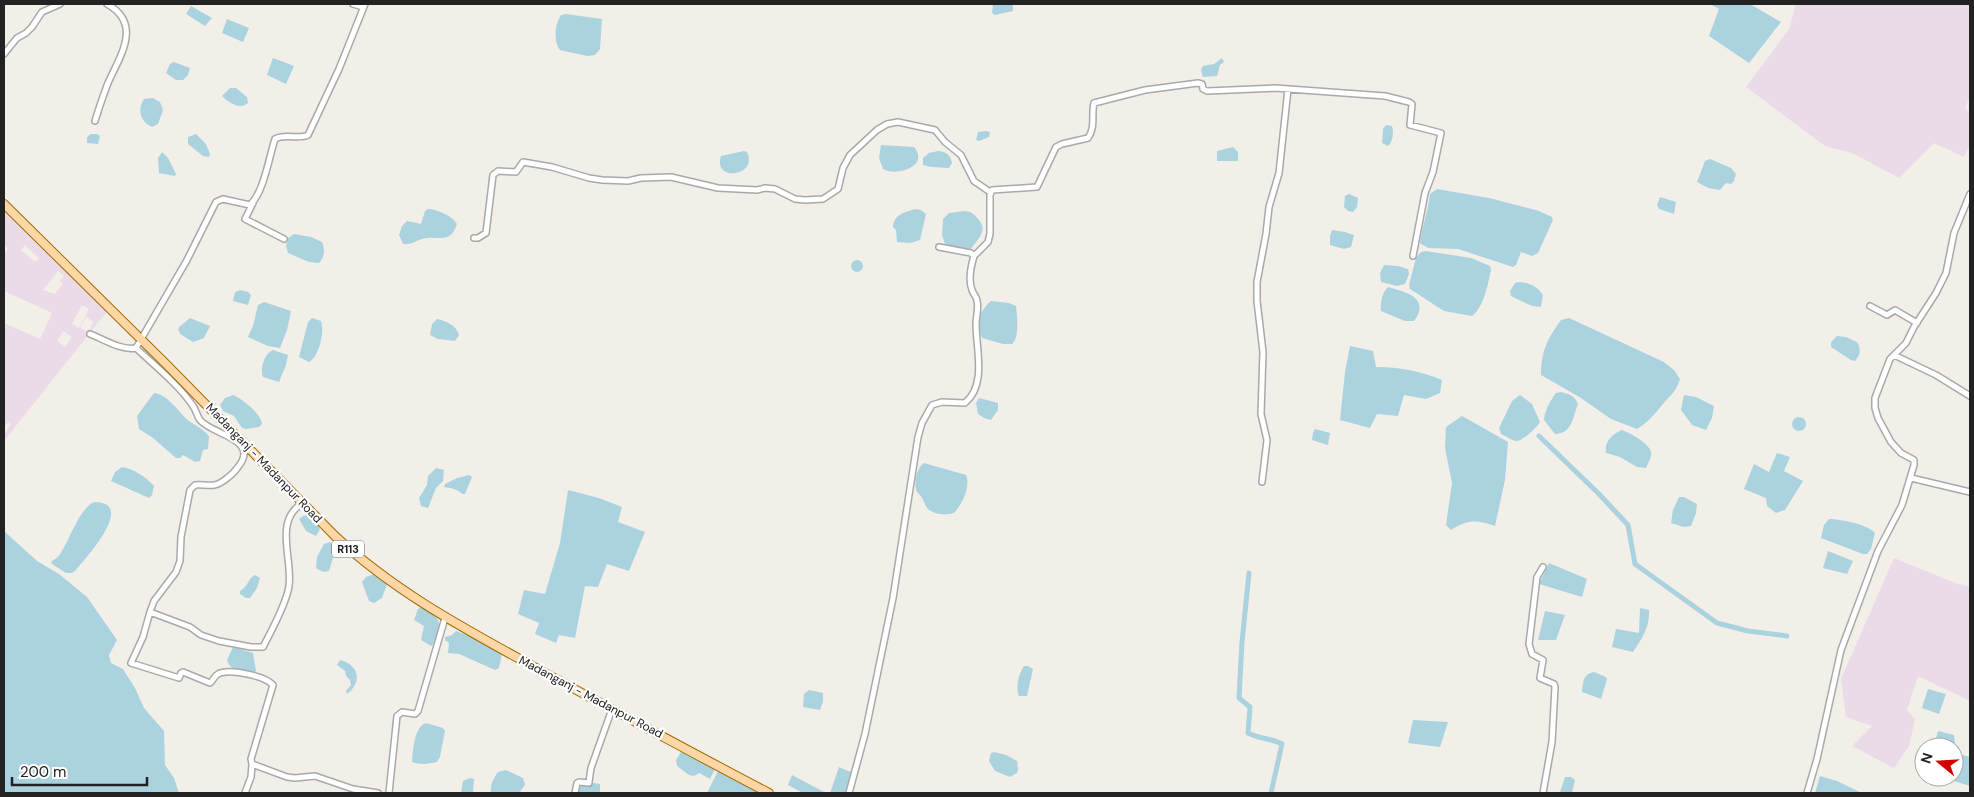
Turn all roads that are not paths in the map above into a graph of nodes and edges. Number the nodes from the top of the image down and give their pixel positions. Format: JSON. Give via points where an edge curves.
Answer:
{"nodes":[{"id":1,"x":60,"y":4,"type":"edge"},
{"id":2,"x":107,"y":4,"type":"edge"},
{"id":3,"x":353,"y":4,"type":"edge"},
{"id":4,"x":364,"y":6,"type":"edge"},
{"id":5,"x":4,"y":54,"type":"edge"},
{"id":6,"x":1288,"y":90,"type":"junction"},
{"id":7,"x":95,"y":121,"type":"dead end"},
{"id":8,"x":990,"y":192,"type":"junction"},
{"id":9,"x":1970,"y":194,"type":"edge"},
{"id":10,"x":253,"y":203,"type":"junction"},
{"id":11,"x":4,"y":204,"type":"edge"},
{"id":12,"x":474,"y":238,"type":"dead end"},
{"id":13,"x":284,"y":240,"type":"dead end"},
{"id":14,"x":939,"y":247,"type":"dead end"},
{"id":15,"x":974,"y":256,"type":"junction"},
{"id":16,"x":1413,"y":256,"type":"dead end"},
{"id":17,"x":1870,"y":306,"type":"dead end"},
{"id":18,"x":1917,"y":323,"type":"junction"},
{"id":19,"x":90,"y":334,"type":"dead end"},
{"id":20,"x":142,"y":340,"type":"junction"},
{"id":21,"x":136,"y":348,"type":"junction"},
{"id":22,"x":1894,"y":355,"type":"junction"},
{"id":23,"x":1970,"y":396,"type":"edge"},
{"id":24,"x":1911,"y":478,"type":"junction"},
{"id":25,"x":1262,"y":482,"type":"dead end"},
{"id":26,"x":1970,"y":492,"type":"edge"},
{"id":27,"x":303,"y":503,"type":"junction"},
{"id":28,"x":1543,"y":567,"type":"dead end"},
{"id":29,"x":150,"y":612,"type":"junction"},
{"id":30,"x":445,"y":618,"type":"junction"},
{"id":31,"x":612,"y":709,"type":"junction"},
{"id":32,"x":252,"y":764,"type":"junction"},
{"id":33,"x":245,"y":793,"type":"edge"},
{"id":34,"x":378,"y":793,"type":"edge"},
{"id":35,"x":389,"y":793,"type":"edge"},
{"id":36,"x":576,"y":793,"type":"edge"},
{"id":37,"x":769,"y":793,"type":"edge"},
{"id":38,"x":849,"y":793,"type":"edge"},
{"id":39,"x":1543,"y":793,"type":"edge"},
{"id":40,"x":1807,"y":793,"type":"edge"}],
"edges":[{"from":1,"to":5,"type":"street","via":[[44,10],[32,27]]},
{"from":2,"to":7,"type":"street","via":[[119,12],[124,22],[126,41]]},
{"from":3,"to":4,"type":"street"},
{"from":4,"to":10,"type":"street","via":[[308,136],[275,139]]},
{"from":6,"to":8,"type":"street","via":[[1207,91],[1198,83],[1098,101],[1093,106],[1091,134],[1088,138],[1056,148],[1036,187],[994,189]]},
{"from":6,"to":16,"type":"street","via":[[1406,100],[1412,104],[1410,125],[1440,132],[1440,146],[1425,193]]},
{"from":6,"to":25,"type":"street","via":[[1279,173],[1269,207],[1257,282],[1263,352],[1261,414],[1267,444]]},
{"from":8,"to":12,"type":"street","via":[[974,180],[960,155],[936,130],[898,122],[877,130],[850,155],[838,189],[823,199],[795,199],[775,189],[725,189],[671,177],[628,181],[589,178],[522,162],[516,172],[498,172],[493,176],[486,232]]},
{"from":8,"to":15,"type":"street","via":[[988,242]]},
{"from":9,"to":18,"type":"street","via":[[1954,233],[1946,273]]},
{"from":10,"to":13,"type":"street","via":[[245,219]]},
{"from":10,"to":20,"type":"street","via":[[248,206],[223,199],[216,202]]},
{"from":11,"to":20,"type":"main road","name":"Madanganj - Madanpur Road","number":"R113"},
{"from":14,"to":15,"type":"street","via":[[971,252]]},
{"from":15,"to":38,"type":"street","via":[[970,280],[977,301],[975,391],[965,403],[932,405],[922,423],[886,637]]},
{"from":17,"to":18,"type":"street","via":[[1887,316],[1895,310]]},
{"from":18,"to":22,"type":"street"},
{"from":19,"to":21,"type":"street"},
{"from":20,"to":21,"type":"street"},
{"from":20,"to":27,"type":"main road","name":"Madanganj - Madanpur Road","number":"R113"},
{"from":21,"to":29,"type":"street","via":[[181,392],[205,425],[241,445],[245,452],[244,460],[221,483],[195,485],[190,490],[180,561]]},
{"from":22,"to":23,"type":"street"},
{"from":22,"to":24,"type":"street","via":[[1880,384],[1875,408],[1891,442],[1914,460]]},
{"from":24,"to":26,"type":"street"},
{"from":24,"to":40,"type":"street","via":[[1897,517],[1878,551],[1841,650]]},
{"from":27,"to":29,"type":"street","via":[[294,510],[287,525],[289,587],[264,648],[219,641]]},
{"from":27,"to":30,"type":"main road","name":"Madanganj - Madanpur Road","number":"R113","via":[[362,561]]},
{"from":28,"to":39,"type":"street","via":[[1537,577],[1529,644],[1532,654],[1543,660],[1540,678],[1555,687],[1552,742]]},
{"from":29,"to":32,"type":"street","via":[[131,663],[179,678],[184,672],[210,683],[225,672],[258,677],[273,685]]},
{"from":30,"to":31,"type":"main road","name":"Madanganj - Madanpur Road","number":"R113"},
{"from":30,"to":35,"type":"street","via":[[418,711],[415,714],[402,712],[397,716]]},
{"from":31,"to":36,"type":"street","via":[[591,768],[589,783],[577,783]]},
{"from":31,"to":37,"type":"main road","name":"Madanganj - Madanpur Road","number":"R113"},
{"from":32,"to":33,"type":"street"},
{"from":32,"to":34,"type":"street","via":[[295,778],[315,776],[353,789]]}]}
